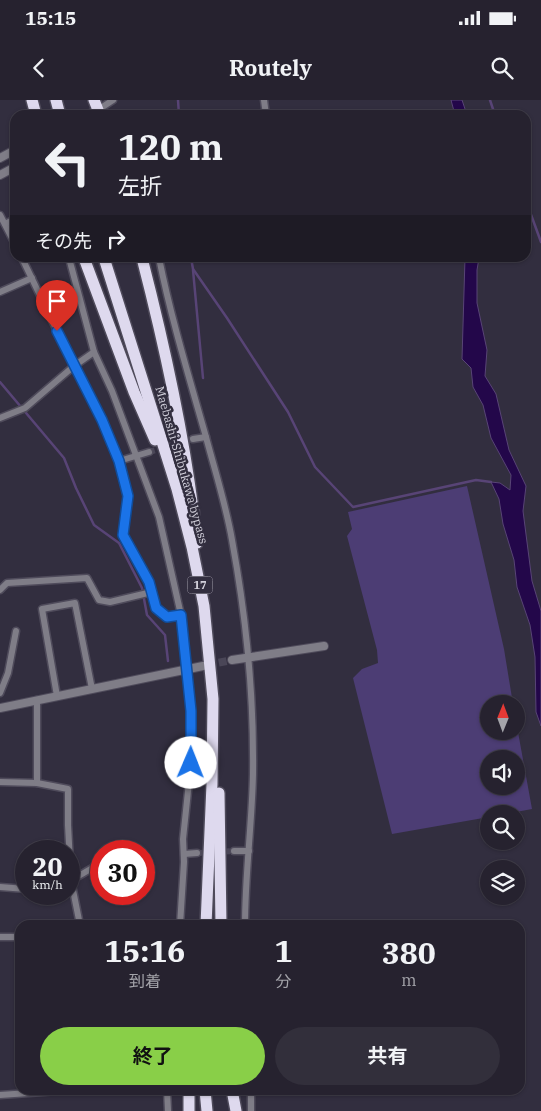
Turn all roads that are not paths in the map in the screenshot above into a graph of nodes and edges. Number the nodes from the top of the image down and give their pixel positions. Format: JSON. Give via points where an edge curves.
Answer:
{"nodes":[{"id":1,"x":113,"y":100,"type":"edge"},
{"id":2,"x":97,"y":110,"type":"edge"},
{"id":3,"x":0,"y":215,"type":"edge"},
{"id":4,"x":10,"y":222,"type":"edge"},
{"id":5,"x":5,"y":224,"type":"junction"},
{"id":6,"x":10,"y":234,"type":"edge"},
{"id":7,"x":24,"y":262,"type":"edge"},
{"id":8,"x":69,"y":262,"type":"edge"},
{"id":9,"x":85,"y":262,"type":"edge"},
{"id":10,"x":105,"y":262,"type":"edge"},
{"id":11,"x":143,"y":262,"type":"edge"},
{"id":12,"x":159,"y":262,"type":"edge"},
{"id":13,"x":32,"y":278,"type":"junction"},
{"id":14,"x":0,"y":292,"type":"edge"},
{"id":15,"x":94,"y":352,"type":"junction"},
{"id":16,"x":74,"y":366,"type":"junction"},
{"id":17,"x":0,"y":418,"type":"edge"},
{"id":18,"x":206,"y":437,"type":"junction"},
{"id":19,"x":193,"y":439,"type":"tunnel mouth"},
{"id":20,"x":149,"y":452,"type":"tunnel mouth"},
{"id":21,"x":136,"y":455,"type":"junction"},
{"id":22,"x":119,"y":461,"type":"junction"},
{"id":23,"x":177,"y":489,"type":"junction"},
{"id":24,"x":0,"y":590,"type":"edge"},
{"id":25,"x":149,"y":593,"type":"junction"},
{"id":26,"x":204,"y":606,"type":"junction"},
{"id":27,"x":181,"y":615,"type":"junction"},
{"id":28,"x":16,"y":631,"type":"dead end"},
{"id":29,"x":324,"y":646,"type":"dead end"},
{"id":30,"x":248,"y":658,"type":"junction"},
{"id":31,"x":232,"y":660,"type":"tunnel mouth"},
{"id":32,"x":203,"y":666,"type":"tunnel mouth"},
{"id":33,"x":187,"y":669,"type":"junction"},
{"id":34,"x":92,"y":689,"type":"junction"},
{"id":35,"x":0,"y":693,"type":"edge"},
{"id":36,"x":57,"y":696,"type":"junction"},
{"id":37,"x":213,"y":699,"type":"junction"},
{"id":38,"x":37,"y":700,"type":"junction"},
{"id":39,"x":0,"y":708,"type":"edge"},
{"id":40,"x":0,"y":782,"type":"edge"},
{"id":41,"x":37,"y":783,"type":"junction"},
{"id":42,"x":212,"y":784,"type":"junction"},
{"id":43,"x":69,"y":840,"type":"edge"},
{"id":44,"x":234,"y":851,"type":"tunnel mouth"},
{"id":45,"x":249,"y":852,"type":"junction"},
{"id":46,"x":197,"y":853,"type":"tunnel mouth"},
{"id":47,"x":184,"y":854,"type":"junction"},
{"id":48,"x":0,"y":887,"type":"edge"},
{"id":49,"x":15,"y":888,"type":"edge"},
{"id":50,"x":76,"y":905,"type":"edge"},
{"id":51,"x":79,"y":920,"type":"edge"},
{"id":52,"x":180,"y":920,"type":"edge"},
{"id":53,"x":199,"y":920,"type":"edge"},
{"id":54,"x":206,"y":920,"type":"edge"},
{"id":55,"x":221,"y":920,"type":"edge"},
{"id":56,"x":245,"y":920,"type":"edge"},
{"id":57,"x":0,"y":937,"type":"edge"},
{"id":58,"x":15,"y":937,"type":"edge"},
{"id":59,"x":15,"y":1094,"type":"edge"},
{"id":60,"x":0,"y":1095,"type":"edge"},
{"id":61,"x":167,"y":1095,"type":"edge"},
{"id":62,"x":189,"y":1095,"type":"edge"},
{"id":63,"x":205,"y":1095,"type":"edge"},
{"id":64,"x":233,"y":1095,"type":"edge"},
{"id":65,"x":251,"y":1095,"type":"edge"},
{"id":66,"x":168,"y":1111,"type":"edge"},
{"id":67,"x":189,"y":1111,"type":"edge"},
{"id":68,"x":207,"y":1111,"type":"edge"},
{"id":69,"x":236,"y":1111,"type":"edge"},
{"id":70,"x":251,"y":1111,"type":"edge"}],
"edges":[{"from":1,"to":2,"type":"street"},
{"from":3,"to":5,"type":"street"},
{"from":4,"to":5,"type":"street"},
{"from":5,"to":6,"type":"street"},
{"from":7,"to":13,"type":"street"},
{"from":8,"to":15,"type":"street"},
{"from":9,"to":23,"type":"highway","via":[[134,392]]},
{"from":10,"to":23,"type":"highway","name":"Maebashi-Shibukawa bypass","number":"17"},
{"from":11,"to":26,"type":"highway","via":[[172,384],[191,485]]},
{"from":12,"to":18,"type":"street"},
{"from":13,"to":14,"type":"street"},
{"from":13,"to":16,"type":"street"},
{"from":15,"to":16,"type":"street"},
{"from":15,"to":21,"type":"street"},
{"from":16,"to":17,"type":"street","via":[[25,408]]},
{"from":16,"to":22,"type":"street"},
{"from":18,"to":19,"type":"street"},
{"from":18,"to":30,"type":"street","via":[[232,539]]},
{"from":20,"to":21,"type":"street"},
{"from":21,"to":22,"type":"street"},
{"from":21,"to":27,"type":"street","via":[[159,518]]},
{"from":22,"to":25,"type":"street","via":[[128,496],[123,535],[149,582]]},
{"from":23,"to":26,"type":"highway","name":"Maebashi-Shibukawa bypass","number":"17"},
{"from":24,"to":25,"type":"street","via":[[7,583],[86,578],[99,600],[110,602]]},
{"from":25,"to":27,"type":"street","via":[[156,608],[167,617]]},
{"from":26,"to":37,"type":"highway","name":"Maebashi-Shibukawa bypass","number":"17"},
{"from":27,"to":33,"type":"street"},
{"from":28,"to":35,"type":"street","via":[[8,673]]},
{"from":29,"to":30,"type":"street"},
{"from":30,"to":31,"type":"street"},
{"from":30,"to":45,"type":"street","via":[[253,773]]},
{"from":32,"to":33,"type":"street"},
{"from":33,"to":34,"type":"street"},
{"from":33,"to":47,"type":"street","via":[[192,752]]},
{"from":34,"to":36,"type":"street"},
{"from":34,"to":36,"type":"street","via":[[75,603],[42,608]]},
{"from":36,"to":38,"type":"street"},
{"from":37,"to":42,"type":"highway","name":"Maebashi-Shibukawa bypass","number":"17"},
{"from":37,"to":55,"type":"highway","via":[[219,784]]},
{"from":38,"to":39,"type":"street"},
{"from":38,"to":41,"type":"street"},
{"from":40,"to":41,"type":"street"},
{"from":41,"to":43,"type":"street","via":[[68,789]]},
{"from":42,"to":53,"type":"highway"},
{"from":42,"to":54,"type":"highway","name":"Maebashi-Shibukawa bypass","number":"17"},
{"from":44,"to":45,"type":"street"},
{"from":45,"to":56,"type":"street"},
{"from":46,"to":47,"type":"street"},
{"from":47,"to":52,"type":"street"},
{"from":48,"to":49,"type":"street"},
{"from":50,"to":51,"type":"street"},
{"from":57,"to":58,"type":"street"},
{"from":59,"to":60,"type":"street"},
{"from":61,"to":66,"type":"street"},
{"from":62,"to":67,"type":"highway"},
{"from":63,"to":68,"type":"highway"},
{"from":64,"to":69,"type":"highway"},
{"from":65,"to":70,"type":"street"}]}
